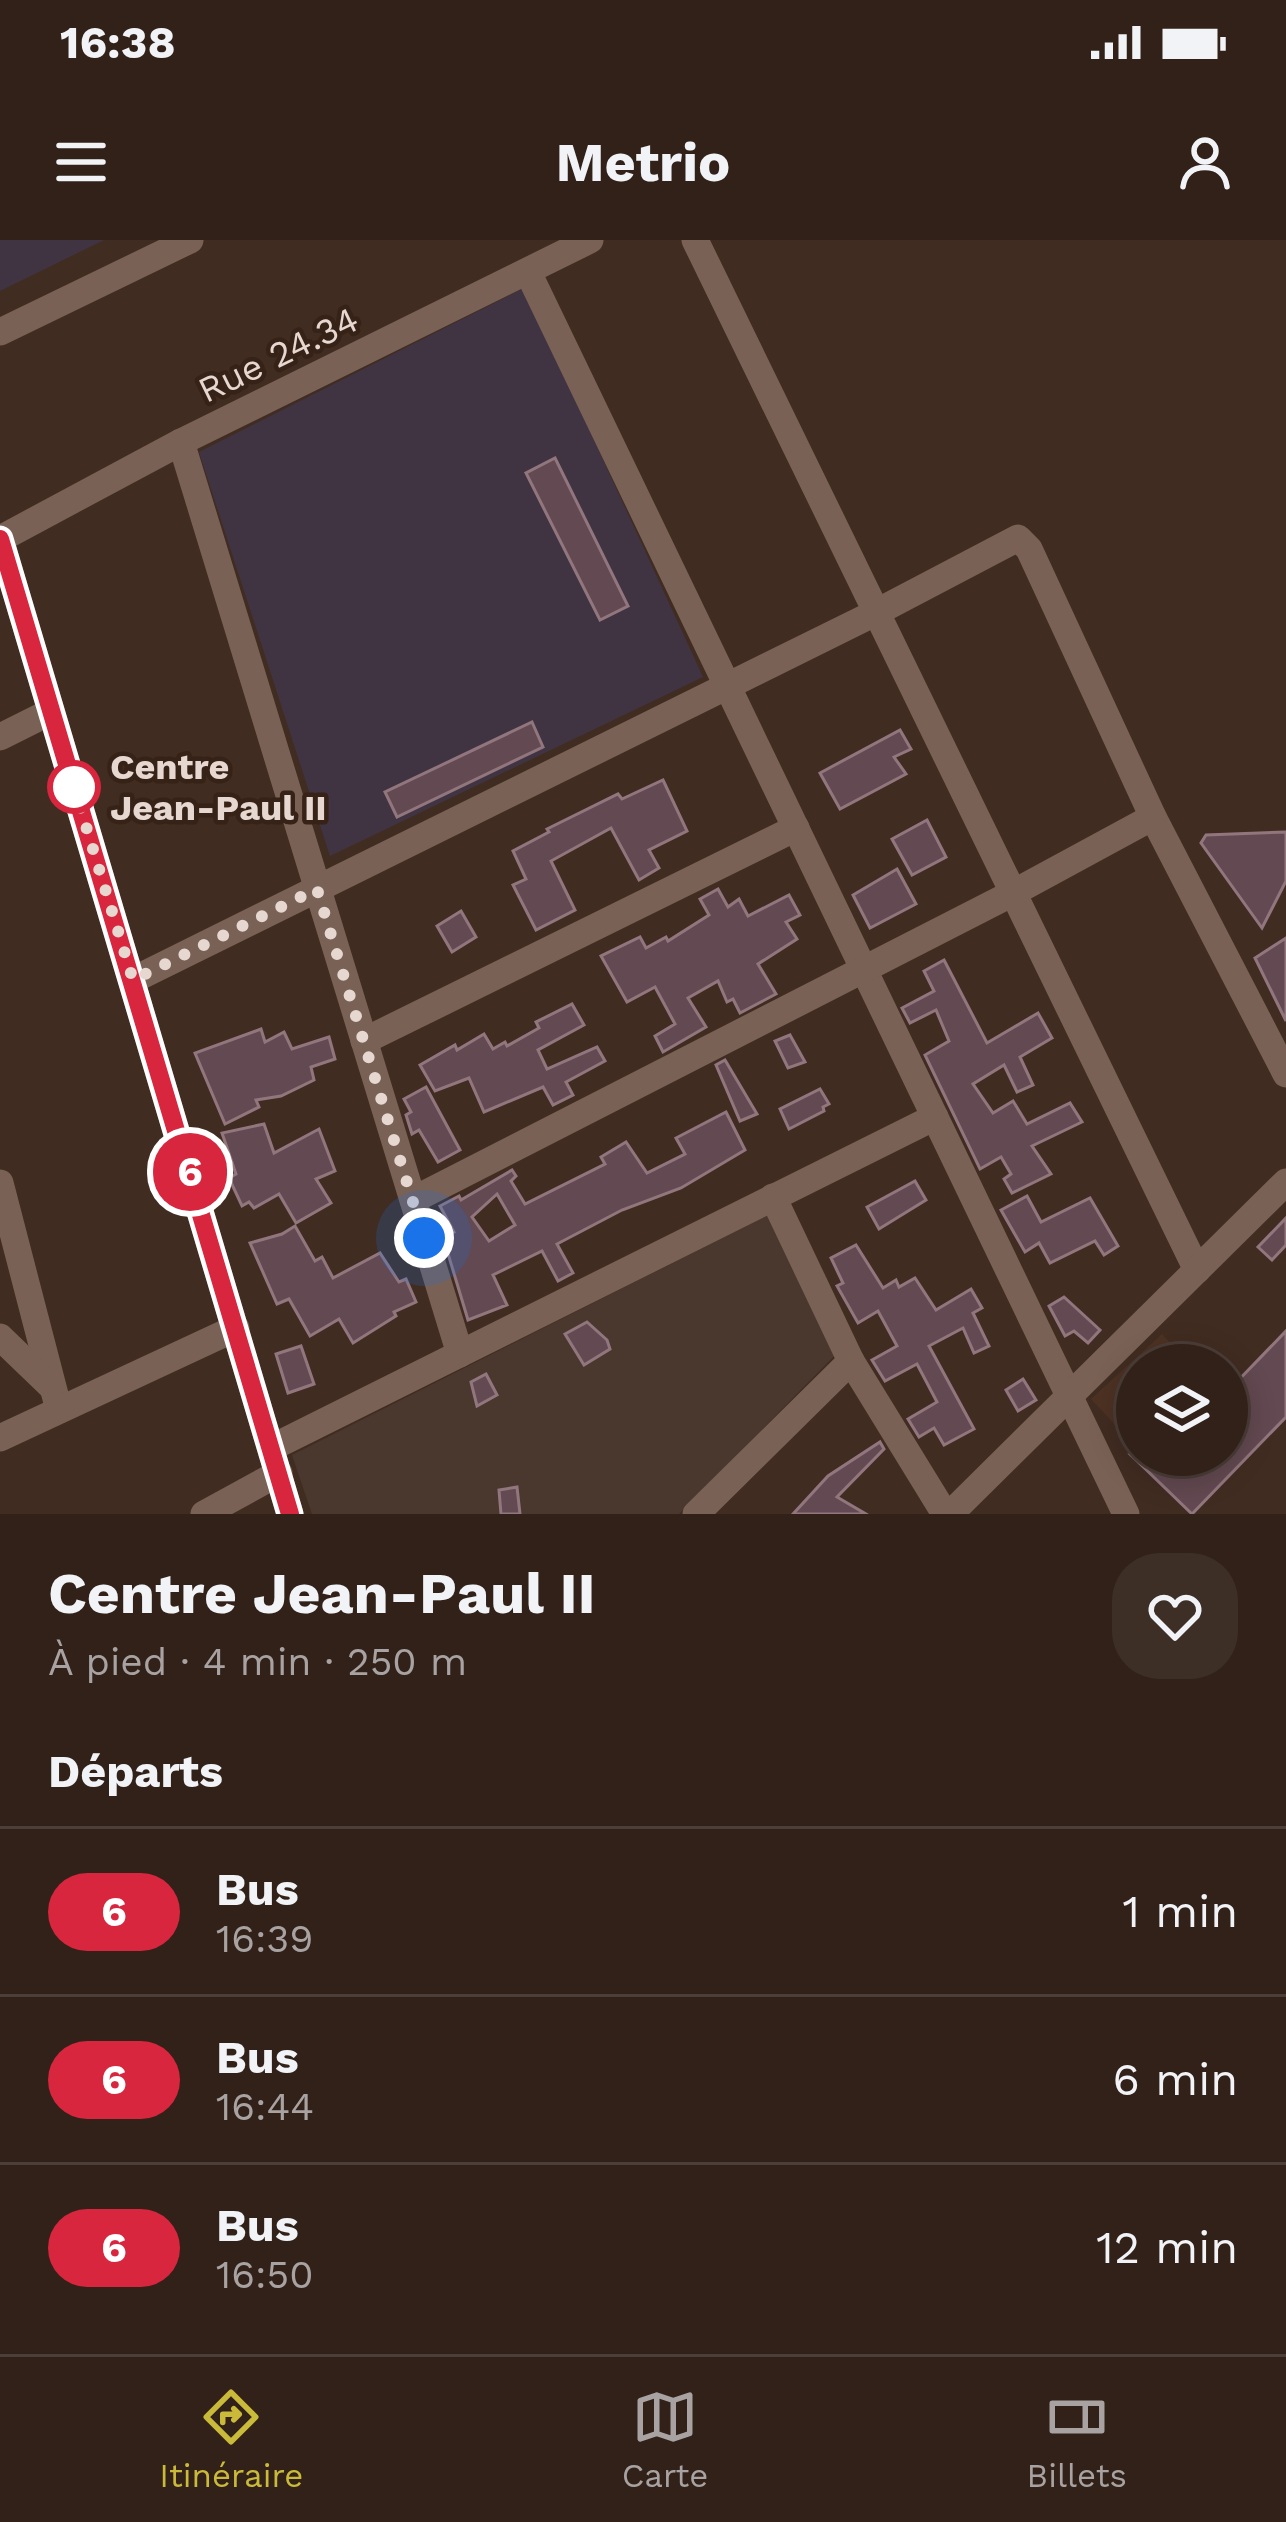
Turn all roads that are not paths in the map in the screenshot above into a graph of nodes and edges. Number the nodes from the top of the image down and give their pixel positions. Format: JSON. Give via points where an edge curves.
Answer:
{"nodes":[{"id":1,"x":190,"y":240,"type":"edge"},
{"id":2,"x":590,"y":240,"type":"edge"},
{"id":3,"x":695,"y":240,"type":"edge"},
{"id":4,"x":528,"y":272,"type":"junction"},
{"id":5,"x":0,"y":332,"type":"edge"},
{"id":6,"x":181,"y":442,"type":"junction"},
{"id":7,"x":0,"y":539,"type":"edge"},
{"id":8,"x":877,"y":612,"type":"junction"},
{"id":9,"x":728,"y":686,"type":"junction"},
{"id":10,"x":50,"y":712,"type":"junction"},
{"id":11,"x":0,"y":737,"type":"edge"},
{"id":12,"x":1153,"y":818,"type":"junction"},
{"id":13,"x":796,"y":828,"type":"junction"},
{"id":14,"x":317,"y":889,"type":"junction"},
{"id":15,"x":1013,"y":893,"type":"junction"},
{"id":16,"x":864,"y":969,"type":"junction"},
{"id":17,"x":133,"y":980,"type":"junction"},
{"id":18,"x":364,"y":1041,"type":"junction"},
{"id":19,"x":1286,"y":1074,"type":"edge"},
{"id":20,"x":935,"y":1117,"type":"junction"},
{"id":21,"x":1286,"y":1182,"type":"edge"},
{"id":22,"x":0,"y":1183,"type":"edge"},
{"id":23,"x":772,"y":1198,"type":"junction"},
{"id":24,"x":412,"y":1199,"type":"junction"},
{"id":25,"x":9,"y":1258,"type":"edge"},
{"id":26,"x":1197,"y":1270,"type":"junction"},
{"id":27,"x":236,"y":1328,"type":"junction"},
{"id":28,"x":0,"y":1337,"type":"edge"},
{"id":29,"x":460,"y":1354,"type":"junction"},
{"id":30,"x":851,"y":1361,"type":"junction"},
{"id":31,"x":1070,"y":1396,"type":"junction"},
{"id":32,"x":56,"y":1399,"type":"junction"},
{"id":33,"x":0,"y":1438,"type":"edge"},
{"id":34,"x":275,"y":1460,"type":"junction"},
{"id":35,"x":204,"y":1514,"type":"edge"},
{"id":36,"x":290,"y":1514,"type":"edge"},
{"id":37,"x":696,"y":1514,"type":"edge"},
{"id":38,"x":947,"y":1514,"type":"edge"},
{"id":39,"x":1126,"y":1514,"type":"edge"}],
"edges":[{"from":1,"to":5,"type":"street"},
{"from":2,"to":4,"type":"street","name":"Rue 24.34"},
{"from":3,"to":8,"type":"street"},
{"from":4,"to":6,"type":"street","name":"Rue 24.34"},
{"from":4,"to":9,"type":"street"},
{"from":6,"to":7,"type":"street","name":"Rue 24.34"},
{"from":6,"to":14,"type":"street"},
{"from":7,"to":10,"type":"street"},
{"from":8,"to":9,"type":"street"},
{"from":8,"to":12,"type":"street","via":[[1012,538],[1022,540]]},
{"from":8,"to":15,"type":"street"},
{"from":9,"to":13,"type":"street"},
{"from":9,"to":14,"type":"street"},
{"from":10,"to":11,"type":"street"},
{"from":10,"to":17,"type":"street"},
{"from":12,"to":15,"type":"street"},
{"from":12,"to":19,"type":"street"},
{"from":13,"to":16,"type":"street"},
{"from":13,"to":18,"type":"street"},
{"from":14,"to":17,"type":"street"},
{"from":14,"to":18,"type":"street"},
{"from":15,"to":16,"type":"street"},
{"from":15,"to":26,"type":"street"},
{"from":16,"to":20,"type":"street"},
{"from":16,"to":24,"type":"street"},
{"from":17,"to":27,"type":"street"},
{"from":18,"to":24,"type":"street"},
{"from":20,"to":23,"type":"street"},
{"from":20,"to":31,"type":"street"},
{"from":21,"to":26,"type":"street"},
{"from":22,"to":25,"type":"street"},
{"from":23,"to":29,"type":"street"},
{"from":23,"to":30,"type":"street"},
{"from":24,"to":29,"type":"street"},
{"from":25,"to":32,"type":"street"},
{"from":26,"to":31,"type":"street"},
{"from":27,"to":32,"type":"street"},
{"from":27,"to":34,"type":"street"},
{"from":28,"to":32,"type":"street"},
{"from":29,"to":34,"type":"street"},
{"from":30,"to":37,"type":"street"},
{"from":30,"to":38,"type":"street"},
{"from":31,"to":38,"type":"street"},
{"from":31,"to":39,"type":"street"},
{"from":32,"to":33,"type":"street"},
{"from":34,"to":35,"type":"street"},
{"from":34,"to":36,"type":"street"}]}
